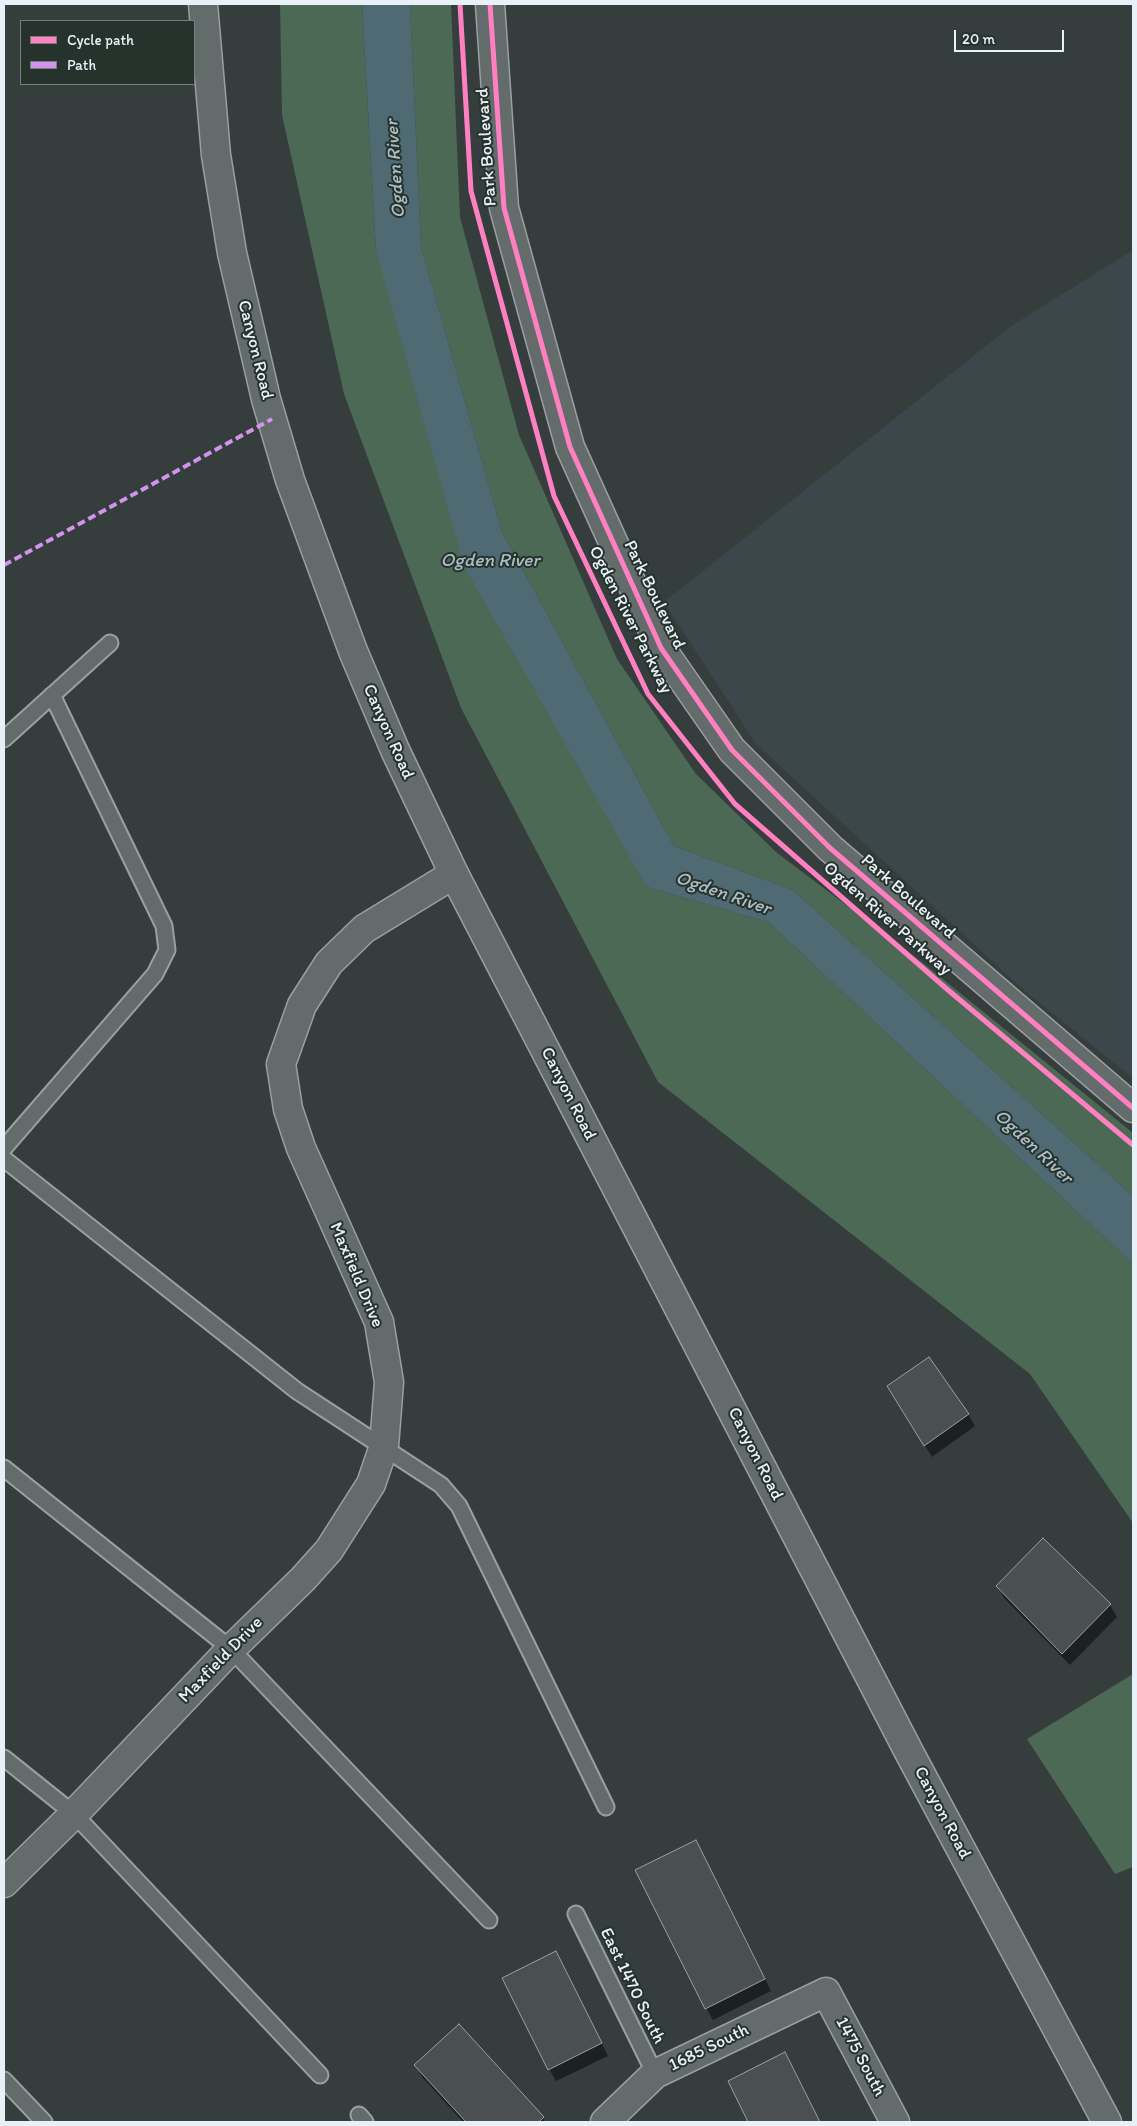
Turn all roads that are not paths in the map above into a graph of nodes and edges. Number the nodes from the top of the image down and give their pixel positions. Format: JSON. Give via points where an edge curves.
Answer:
{"nodes":[{"id":1,"x":203,"y":4,"type":"edge"},
{"id":2,"x":490,"y":4,"type":"edge"},
{"id":3,"x":110,"y":643,"type":"dead end"},
{"id":4,"x":52,"y":695,"type":"junction"},
{"id":5,"x":4,"y":739,"type":"edge"},
{"id":6,"x":454,"y":874,"type":"junction"},
{"id":7,"x":1133,"y":1108,"type":"edge"},
{"id":8,"x":4,"y":1148,"type":"edge"},
{"id":9,"x":4,"y":1159,"type":"edge"},
{"id":10,"x":384,"y":1446,"type":"junction"},
{"id":11,"x":4,"y":1468,"type":"edge"},
{"id":12,"x":230,"y":1649,"type":"junction"},
{"id":13,"x":4,"y":1758,"type":"edge"},
{"id":14,"x":606,"y":1807,"type":"dead end"},
{"id":15,"x":74,"y":1814,"type":"junction"},
{"id":16,"x":4,"y":1883,"type":"edge"},
{"id":17,"x":576,"y":1914,"type":"dead end"},
{"id":18,"x":489,"y":1920,"type":"dead end"},
{"id":19,"x":826,"y":1992,"type":"joint"},
{"id":20,"x":655,"y":2074,"type":"junction"},
{"id":21,"x":320,"y":2075,"type":"dead end"},
{"id":22,"x":4,"y":2080,"type":"edge"},
{"id":23,"x":44,"y":2122,"type":"edge"},
{"id":24,"x":605,"y":2122,"type":"edge"},
{"id":25,"x":895,"y":2122,"type":"edge"},
{"id":26,"x":1108,"y":2122,"type":"edge"}],
"edges":[{"from":1,"to":6,"type":"street","name":"Canyon Road","via":[[216,155],[232,252],[266,399],[290,480],[353,651],[395,750]]},
{"from":2,"to":7,"type":"street","name":"Park Boulevard","via":[[504,208],[570,447],[661,648],[732,750],[830,848]]},
{"from":3,"to":4,"type":"lane"},
{"from":4,"to":5,"type":"lane"},
{"from":4,"to":8,"type":"lane","via":[[164,926],[167,950],[155,974]]},
{"from":6,"to":10,"type":"street","name":"Maxfield Drive","via":[[364,929],[328,963],[302,1005],[281,1064],[288,1109],[301,1148],[379,1322],[389,1382]]},
{"from":6,"to":26,"type":"street","name":"Canyon Road","via":[[910,1754]]},
{"from":9,"to":10,"type":"lane","via":[[297,1391]]},
{"from":10,"to":12,"type":"street","name":"Maxfield Drive","via":[[371,1484],[328,1550],[303,1579]]},
{"from":10,"to":14,"type":"lane","via":[[441,1485],[459,1506]]},
{"from":11,"to":12,"type":"lane"},
{"from":12,"to":15,"type":"street","name":"Maxfield Drive"},
{"from":12,"to":18,"type":"lane"},
{"from":13,"to":15,"type":"lane"},
{"from":15,"to":16,"type":"street","name":"Maxfield Drive"},
{"from":15,"to":21,"type":"lane"},
{"from":17,"to":20,"type":"lane","name":"East 1470 South"},
{"from":19,"to":20,"type":"street","name":"1685 South"},
{"from":19,"to":25,"type":"street","name":"1475 South"},
{"from":20,"to":24,"type":"street","name":"1685 South"},
{"from":22,"to":23,"type":"lane"}]}
